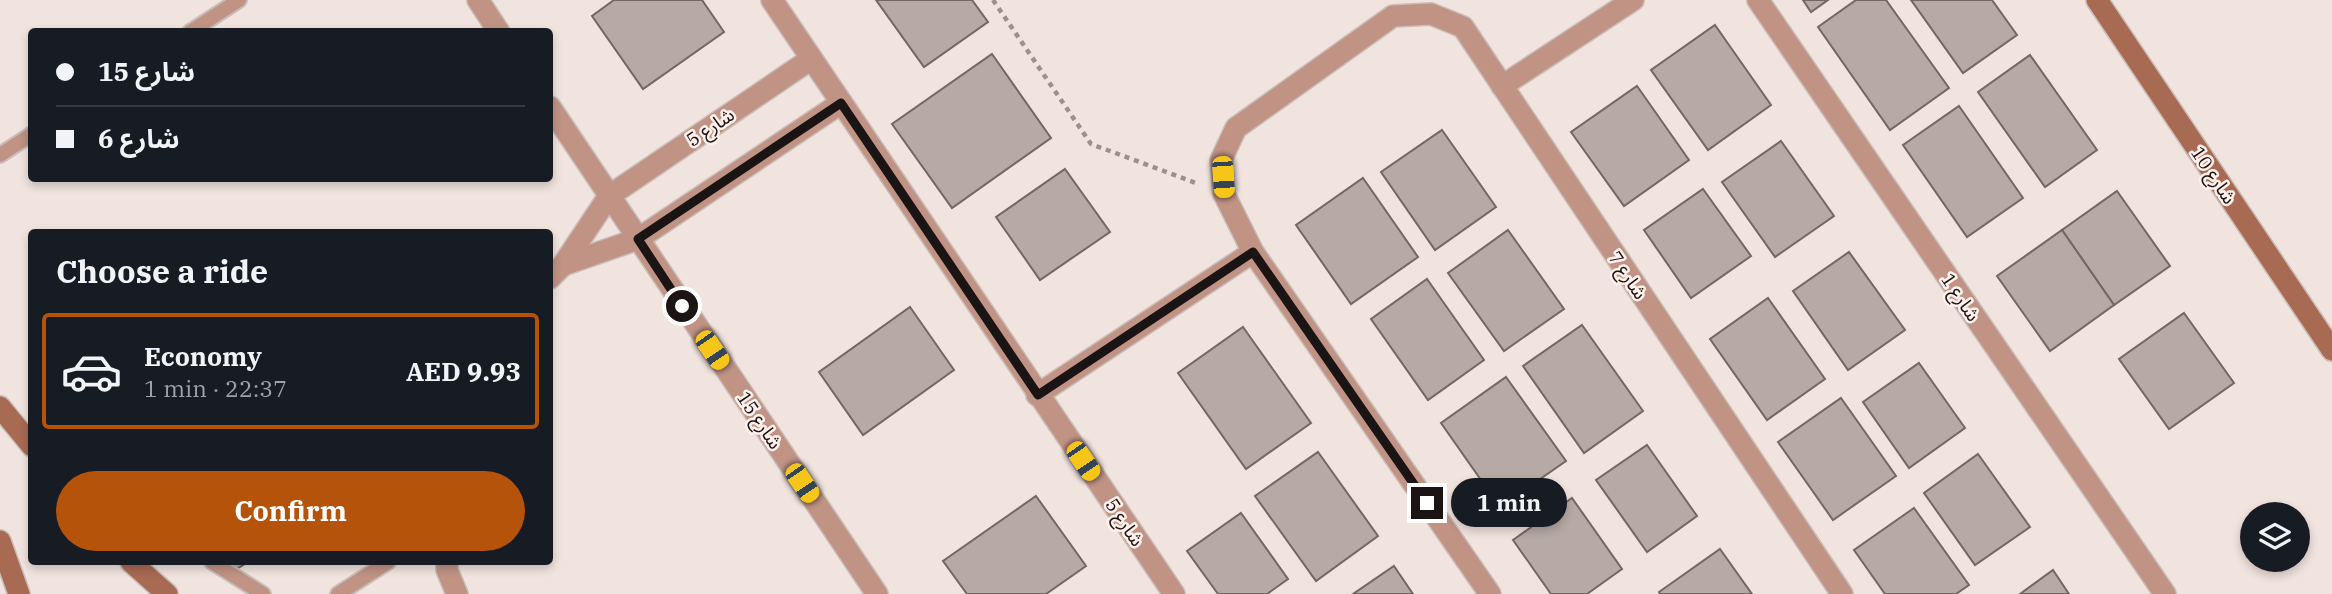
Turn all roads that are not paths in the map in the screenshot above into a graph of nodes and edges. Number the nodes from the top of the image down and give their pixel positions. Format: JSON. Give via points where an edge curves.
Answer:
{"nodes":[{"id":1,"x":239,"y":0,"type":"edge"},
{"id":2,"x":478,"y":0,"type":"edge"},
{"id":3,"x":772,"y":0,"type":"edge"},
{"id":4,"x":1633,"y":0,"type":"edge"},
{"id":5,"x":1758,"y":0,"type":"edge"},
{"id":6,"x":2097,"y":0,"type":"edge"},
{"id":7,"x":196,"y":28,"type":"edge"},
{"id":8,"x":496,"y":28,"type":"edge"},
{"id":9,"x":811,"y":59,"type":"junction"},
{"id":10,"x":1502,"y":86,"type":"junction"},
{"id":11,"x":841,"y":103,"type":"junction"},
{"id":12,"x":553,"y":112,"type":"edge"},
{"id":13,"x":28,"y":137,"type":"edge"},
{"id":14,"x":0,"y":155,"type":"edge"},
{"id":15,"x":609,"y":196,"type":"junction"},
{"id":16,"x":638,"y":239,"type":"junction"},
{"id":17,"x":1253,"y":252,"type":"junction"},
{"id":18,"x":556,"y":272,"type":"edge"},
{"id":19,"x":2332,"y":350,"type":"edge"},
{"id":20,"x":1038,"y":395,"type":"junction"},
{"id":21,"x":0,"y":407,"type":"edge"},
{"id":22,"x":28,"y":441,"type":"edge"},
{"id":23,"x":0,"y":541,"type":"edge"},
{"id":24,"x":134,"y":565,"type":"edge"},
{"id":25,"x":217,"y":565,"type":"edge"},
{"id":26,"x":383,"y":565,"type":"edge"},
{"id":27,"x":447,"y":565,"type":"edge"},
{"id":28,"x":19,"y":594,"type":"edge"},
{"id":29,"x":167,"y":594,"type":"edge"},
{"id":30,"x":263,"y":594,"type":"edge"},
{"id":31,"x":338,"y":594,"type":"edge"},
{"id":32,"x":457,"y":594,"type":"edge"},
{"id":33,"x":877,"y":594,"type":"edge"},
{"id":34,"x":1174,"y":594,"type":"edge"},
{"id":35,"x":1490,"y":594,"type":"edge"},
{"id":36,"x":1842,"y":594,"type":"edge"},
{"id":37,"x":2165,"y":594,"type":"edge"}],
"edges":[{"from":1,"to":7,"type":"lane"},
{"from":2,"to":8,"type":"street"},
{"from":3,"to":9,"type":"street","name":"شارع 5"},
{"from":4,"to":10,"type":"street"},
{"from":5,"to":37,"type":"street","name":"شارع 1"},
{"from":6,"to":19,"type":"street","name":"شارع 10"},
{"from":9,"to":11,"type":"street","name":"شارع 5"},
{"from":9,"to":15,"type":"street","name":"شارع 5"},
{"from":10,"to":17,"type":"street","name":"شارع 7","via":[[1463,27],[1432,14],[1392,16],[1236,128],[1222,160],[1224,194]]},
{"from":10,"to":36,"type":"street","name":"شارع 7"},
{"from":11,"to":16,"type":"street"},
{"from":11,"to":20,"type":"street","name":"شارع 5"},
{"from":12,"to":15,"type":"street","name":"شارع 15"},
{"from":13,"to":14,"type":"lane"},
{"from":15,"to":16,"type":"street","name":"شارع 15"},
{"from":15,"to":18,"type":"street"},
{"from":16,"to":18,"type":"street"},
{"from":16,"to":33,"type":"street","name":"شارع 15"},
{"from":17,"to":20,"type":"street"},
{"from":17,"to":35,"type":"street"},
{"from":20,"to":34,"type":"street","name":"شارع 5"},
{"from":21,"to":22,"type":"street"},
{"from":23,"to":28,"type":"street"},
{"from":24,"to":29,"type":"street"},
{"from":25,"to":30,"type":"lane"},
{"from":26,"to":31,"type":"lane"},
{"from":27,"to":32,"type":"street"}]}
